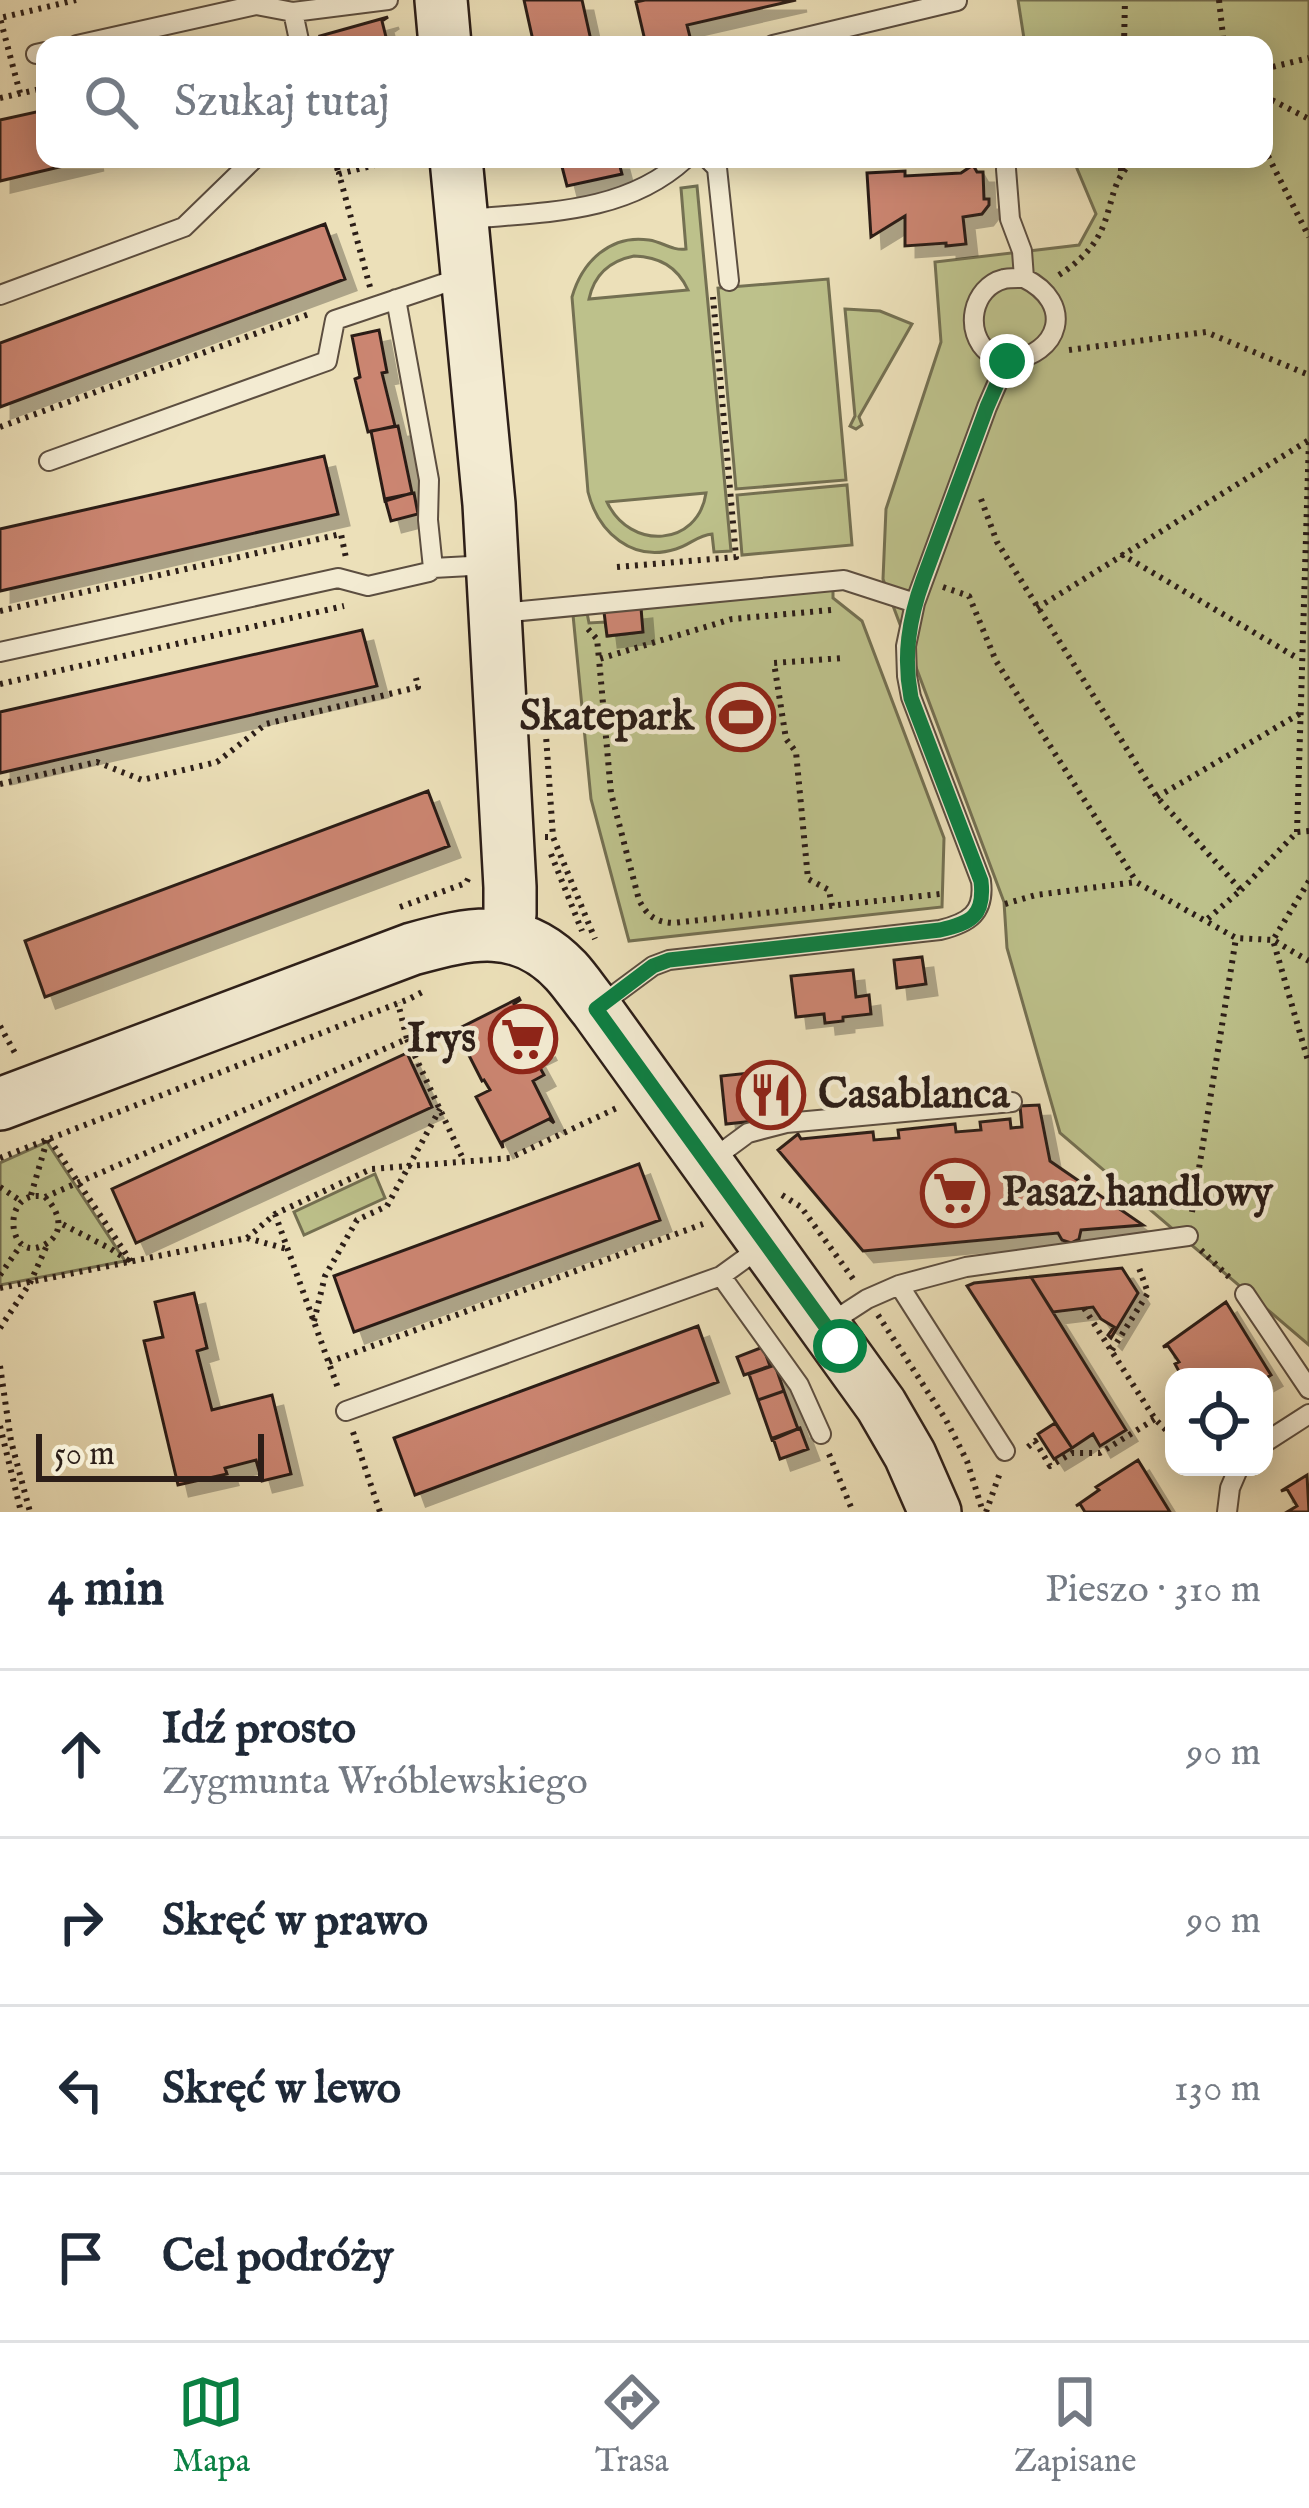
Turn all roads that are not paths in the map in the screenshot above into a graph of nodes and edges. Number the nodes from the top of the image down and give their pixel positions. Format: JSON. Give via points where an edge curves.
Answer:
{"nodes":[{"id":1,"x":388,"y":0,"type":"edge"},
{"id":2,"x":441,"y":0,"type":"edge"},
{"id":3,"x":957,"y":1,"type":"edge"},
{"id":4,"x":293,"y":12,"type":"junction"},
{"id":5,"x":116,"y":36,"type":"edge"},
{"id":6,"x":298,"y":36,"type":"edge"},
{"id":7,"x":444,"y":36,"type":"edge"},
{"id":8,"x":811,"y":36,"type":"edge"},
{"id":9,"x":245,"y":168,"type":"edge"},
{"id":10,"x":457,"y":168,"type":"edge"},
{"id":11,"x":674,"y":168,"type":"edge"},
{"id":12,"x":717,"y":168,"type":"edge"},
{"id":13,"x":1006,"y":169,"type":"dead end"},
{"id":14,"x":462,"y":220,"type":"junction"},
{"id":15,"x":468,"y":280,"type":"junction"},
{"id":16,"x":729,"y":280,"type":"road end"},
{"id":17,"x":1032,"y":282,"type":"junction"},
{"id":18,"x":0,"y":295,"type":"edge"},
{"id":19,"x":396,"y":299,"type":"junction"},
{"id":20,"x":1007,"y":361,"type":"junction"},
{"id":21,"x":49,"y":461,"type":"dead end"},
{"id":22,"x":433,"y":568,"type":"junction"},
{"id":23,"x":495,"y":589,"type":"junction"},
{"id":24,"x":915,"y":603,"type":"junction"},
{"id":25,"x":0,"y":652,"type":"edge"},
{"id":26,"x":506,"y":935,"type":"junction"},
{"id":27,"x":596,"y":1009,"type":"junction"},
{"id":28,"x":1012,"y":1102,"type":"dead end"},
{"id":29,"x":0,"y":1104,"type":"edge"},
{"id":30,"x":706,"y":1163,"type":"junction"},
{"id":31,"x":1188,"y":1236,"type":"road end"},
{"id":32,"x":765,"y":1244,"type":"junction"},
{"id":33,"x":721,"y":1276,"type":"junction"},
{"id":34,"x":899,"y":1285,"type":"junction"},
{"id":35,"x":1245,"y":1294,"type":"road end"},
{"id":36,"x":826,"y":1326,"type":"junction"},
{"id":37,"x":1309,"y":1389,"type":"edge"},
{"id":38,"x":346,"y":1411,"type":"road end"},
{"id":39,"x":1309,"y":1414,"type":"edge"},
{"id":40,"x":821,"y":1434,"type":"road end"},
{"id":41,"x":1273,"y":1437,"type":"edge"},
{"id":42,"x":1004,"y":1456,"type":"road end"},
{"id":43,"x":1236,"y":1476,"type":"edge"},
{"id":44,"x":955,"y":1496,"type":"edge"},
{"id":45,"x":1227,"y":1512,"type":"edge"}],
"edges":[{"from":1,"to":4,"type":"lane"},
{"from":2,"to":7,"type":"street"},
{"from":3,"to":8,"type":"lane"},
{"from":4,"to":5,"type":"lane","via":[[256,4]]},
{"from":4,"to":6,"type":"lane"},
{"from":9,"to":18,"type":"lane","via":[[184,227]]},
{"from":10,"to":14,"type":"street"},
{"from":11,"to":14,"type":"lane","via":[[610,201]]},
{"from":12,"to":16,"type":"lane"},
{"from":13,"to":17,"type":"lane","via":[[1010,219]]},
{"from":14,"to":15,"type":"street"},
{"from":15,"to":19,"type":"lane"},
{"from":15,"to":23,"type":"street"},
{"from":17,"to":20,"type":"lane","via":[[1052,300],[1052,336],[1042,350]]},
{"from":17,"to":20,"type":"lane","via":[[1005,278],[976,302],[977,339]]},
{"from":19,"to":21,"type":"lane","via":[[334,320],[327,361]]},
{"from":19,"to":22,"type":"lane","via":[[429,480]]},
{"from":20,"to":24,"type":"lane"},
{"from":22,"to":23,"type":"lane"},
{"from":22,"to":25,"type":"lane","via":[[368,586],[338,578]]},
{"from":23,"to":24,"type":"lane","via":[[580,606],[844,580]]},
{"from":23,"to":26,"type":"street"},
{"from":24,"to":27,"type":"lane","via":[[906,646],[911,698],[981,881],[979,911],[940,930],[669,960]]},
{"from":26,"to":27,"type":"street","via":[[564,969]]},
{"from":26,"to":29,"type":"street","via":[[462,935],[412,949]]},
{"from":27,"to":30,"type":"street"},
{"from":28,"to":30,"type":"lane","via":[[786,1123],[748,1133]]},
{"from":30,"to":32,"type":"street"},
{"from":31,"to":34,"type":"lane","via":[[966,1267]]},
{"from":32,"to":33,"type":"lane"},
{"from":32,"to":36,"type":"street"},
{"from":33,"to":38,"type":"lane"},
{"from":33,"to":40,"type":"lane","via":[[799,1385]]},
{"from":34,"to":36,"type":"lane"},
{"from":34,"to":42,"type":"lane"},
{"from":35,"to":37,"type":"lane"},
{"from":36,"to":44,"type":"street","via":[[910,1455]]},
{"from":39,"to":41,"type":"lane"},
{"from":43,"to":45,"type":"lane"}]}
